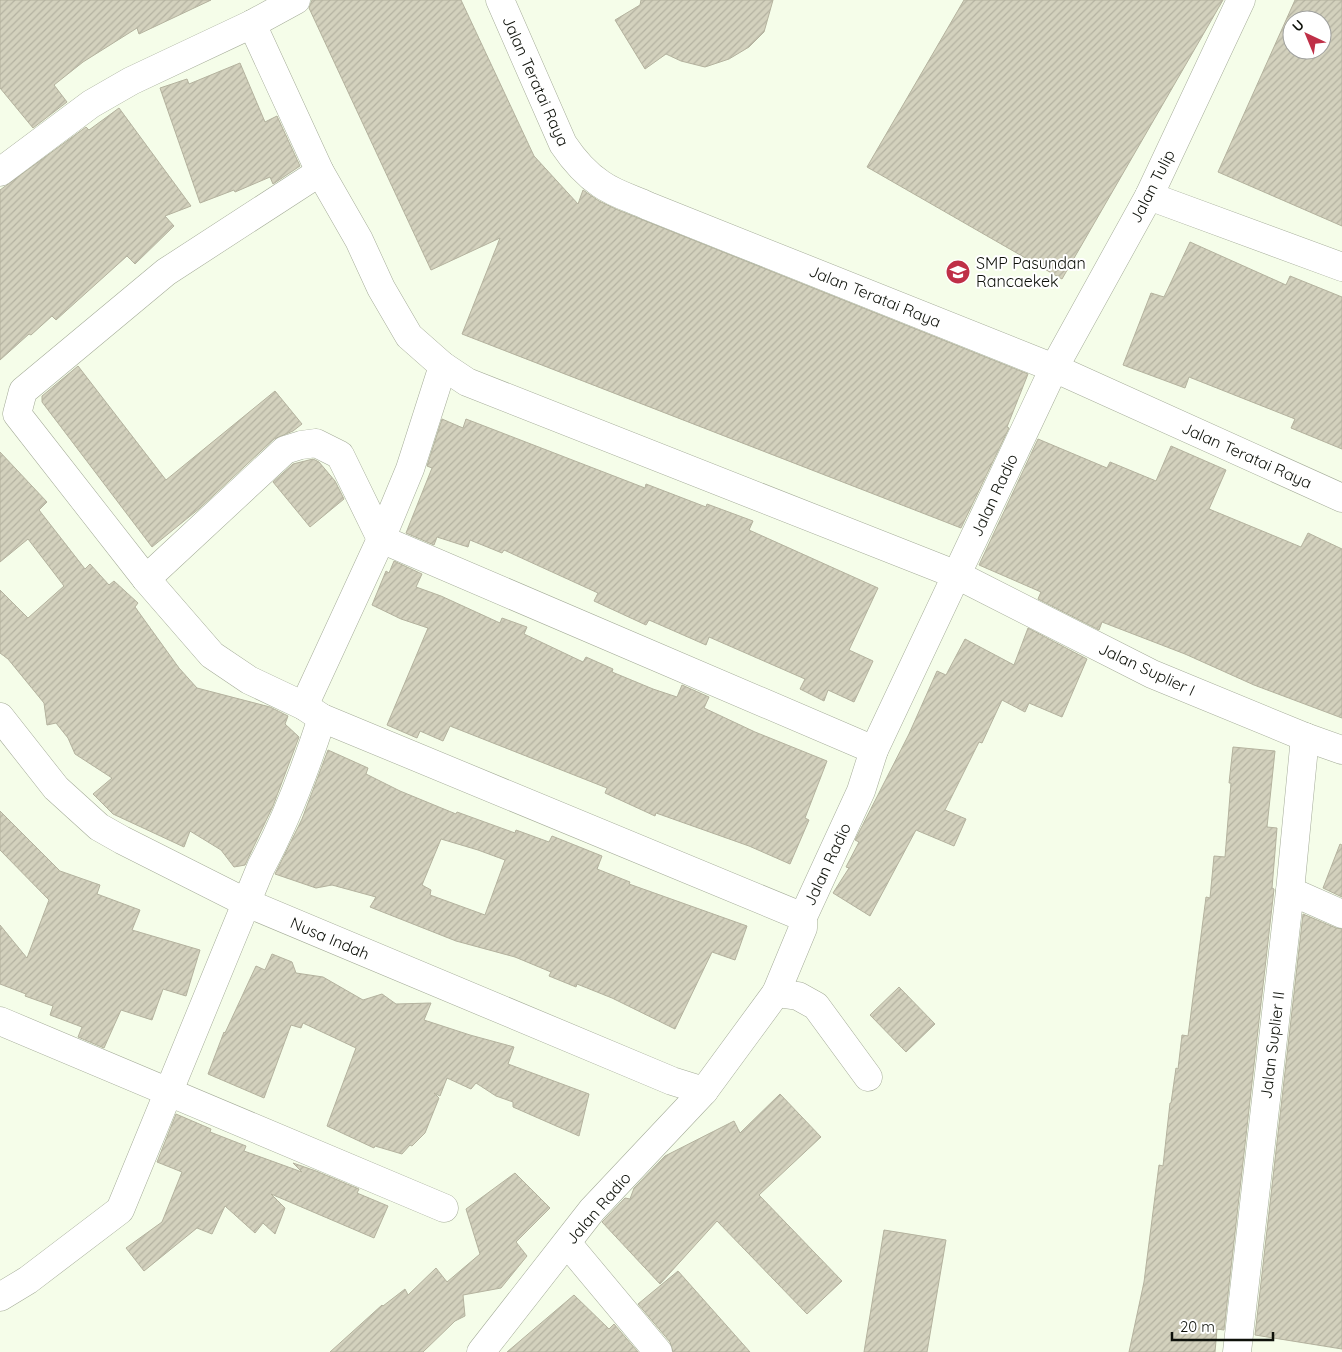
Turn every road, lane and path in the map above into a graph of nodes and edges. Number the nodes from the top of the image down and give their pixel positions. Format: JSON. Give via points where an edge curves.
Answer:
{"nodes":[{"id":1,"x":296,"y":0,"type":"edge"},
{"id":2,"x":500,"y":0,"type":"edge"},
{"id":3,"x":1241,"y":0,"type":"edge"},
{"id":4,"x":252,"y":24,"type":"junction"},
{"id":5,"x":0,"y":172,"type":"edge"},
{"id":6,"x":320,"y":172,"type":"junction"},
{"id":7,"x":1149,"y":196,"type":"junction"},
{"id":8,"x":1342,"y":266,"type":"edge"},
{"id":9,"x":443,"y":366,"type":"junction"},
{"id":10,"x":1054,"y":368,"type":"junction"},
{"id":11,"x":1342,"y":498,"type":"edge"},
{"id":12,"x":381,"y":539,"type":"junction"},
{"id":13,"x":957,"y":575,"type":"junction"},
{"id":14,"x":146,"y":579,"type":"junction"},
{"id":15,"x":313,"y":712,"type":"junction"},
{"id":16,"x":0,"y":717,"type":"edge"},
{"id":17,"x":1305,"y":738,"type":"junction"},
{"id":18,"x":874,"y":750,"type":"junction"},
{"id":19,"x":1342,"y":750,"type":"edge"},
{"id":20,"x":1290,"y":891,"type":"junction"},
{"id":21,"x":247,"y":903,"type":"junction"},
{"id":22,"x":1342,"y":914,"type":"edge"},
{"id":23,"x":803,"y":917,"type":"junction"},
{"id":24,"x":776,"y":993,"type":"junction"},
{"id":25,"x":0,"y":1021,"type":"edge"},
{"id":26,"x":868,"y":1077,"type":"dead end"},
{"id":27,"x":704,"y":1091,"type":"junction"},
{"id":28,"x":170,"y":1092,"type":"junction"},
{"id":29,"x":444,"y":1208,"type":"dead end"},
{"id":30,"x":567,"y":1243,"type":"junction"},
{"id":31,"x":0,"y":1297,"type":"edge"},
{"id":32,"x":481,"y":1352,"type":"edge"},
{"id":33,"x":658,"y":1352,"type":"edge"},
{"id":34,"x":1237,"y":1352,"type":"edge"}],
"edges":[{"from":1,"to":4,"type":"street"},
{"from":2,"to":10,"type":"street","name":"Jalan Teratai Raya","via":[[563,144],[582,168],[602,185],[657,210]]},
{"from":3,"to":7,"type":"street","name":"Jalan Tulip"},
{"from":4,"to":5,"type":"street","via":[[91,104]]},
{"from":4,"to":6,"type":"street","name":"Jalan Suplier I"},
{"from":6,"to":9,"type":"street","name":"Jalan Suplier I","via":[[409,336]]},
{"from":6,"to":14,"type":"street","via":[[166,272],[22,391],[17,414]]},
{"from":7,"to":8,"type":"street"},
{"from":7,"to":10,"type":"street","name":"Jalan Tulip"},
{"from":9,"to":12,"type":"street","via":[[410,469]]},
{"from":9,"to":13,"type":"street","name":"Jalan Suplier I","via":[[467,382]]},
{"from":10,"to":11,"type":"street","name":"Jalan Teratai Raya"},
{"from":10,"to":13,"type":"street","name":"Jalan Radio"},
{"from":12,"to":14,"type":"street","via":[[340,455],[316,443],[301,445],[285,450]]},
{"from":12,"to":15,"type":"street"},
{"from":12,"to":18,"type":"street"},
{"from":13,"to":17,"type":"street","name":"Jalan Suplier I","via":[[1152,674]]},
{"from":13,"to":18,"type":"street","name":"Jalan Radio"},
{"from":14,"to":15,"type":"street","via":[[212,655],[249,680]]},
{"from":15,"to":21,"type":"street","via":[[297,792]]},
{"from":15,"to":23,"type":"street"},
{"from":16,"to":21,"type":"street","name":"Nusa Indah","via":[[56,788],[99,827]]},
{"from":17,"to":19,"type":"street","name":"Jalan Suplier I"},
{"from":17,"to":20,"type":"street","name":"Jalan Suplier II"},
{"from":18,"to":23,"type":"street","name":"Jalan Radio","via":[[861,791]]},
{"from":20,"to":22,"type":"street"},
{"from":20,"to":34,"type":"street","name":"Jalan Suplier II"},
{"from":21,"to":27,"type":"street","name":"Nusa Indah","via":[[672,1081]]},
{"from":21,"to":28,"type":"street"},
{"from":23,"to":24,"type":"street","name":"Jalan Radio","via":[[803,928]]},
{"from":24,"to":26,"type":"street","via":[[798,996],[816,1006]]},
{"from":24,"to":27,"type":"street","name":"Jalan Radio"},
{"from":25,"to":28,"type":"street"},
{"from":27,"to":30,"type":"street","name":"Jalan Radio","via":[[592,1210]]},
{"from":28,"to":29,"type":"street"},
{"from":28,"to":31,"type":"street","via":[[120,1210],[28,1280]]},
{"from":30,"to":32,"type":"street","name":"Jalan Radio"},
{"from":30,"to":33,"type":"street"}]}
